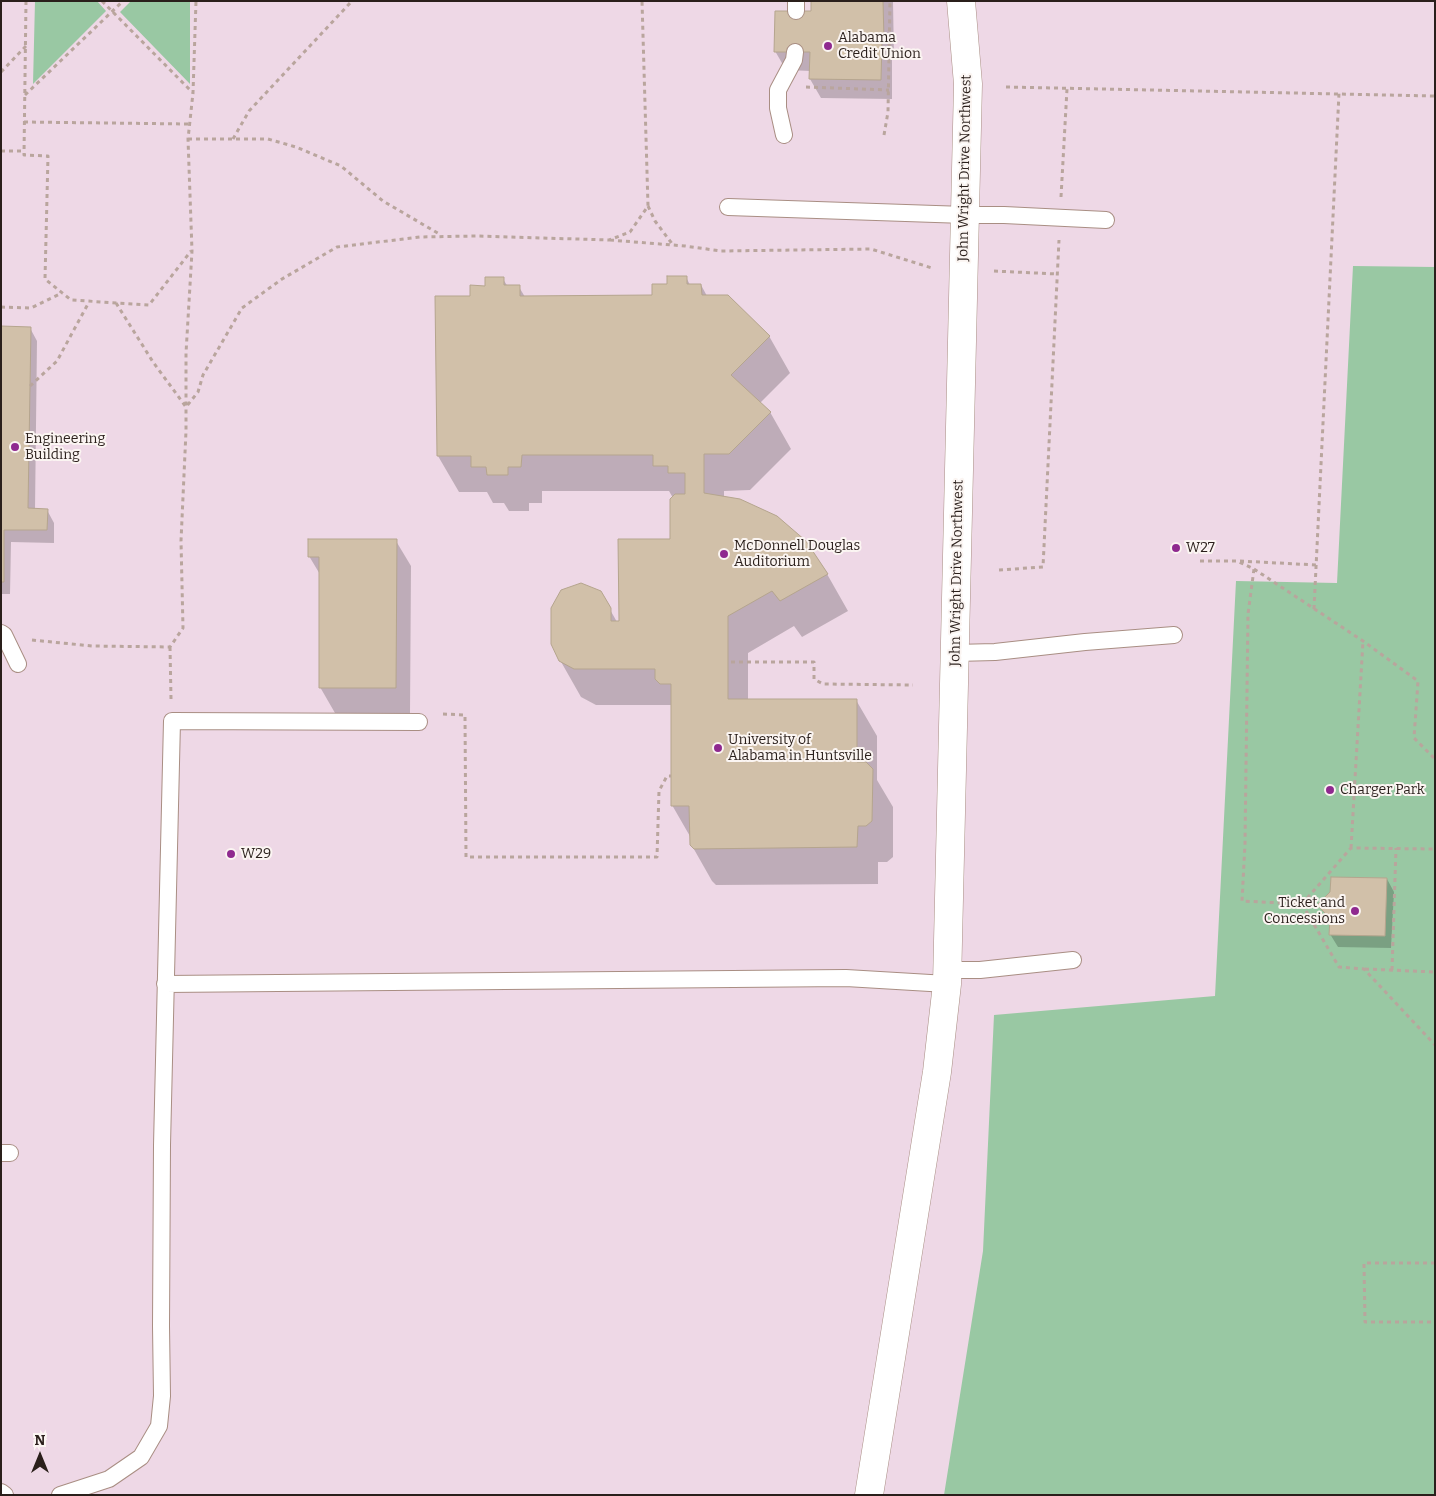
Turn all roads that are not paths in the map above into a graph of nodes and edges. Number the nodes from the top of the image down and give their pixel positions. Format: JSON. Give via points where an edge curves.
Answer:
{"nodes":[{"id":1,"x":961,"y":1,"type":"edge"},
{"id":2,"x":795,"y":52,"type":"dead end"},
{"id":3,"x":784,"y":135,"type":"dead end"},
{"id":4,"x":728,"y":207,"type":"dead end"},
{"id":5,"x":965,"y":216,"type":"junction"},
{"id":6,"x":1106,"y":220,"type":"dead end"},
{"id":7,"x":1174,"y":635,"type":"dead end"},
{"id":8,"x":4,"y":636,"type":"edge"},
{"id":9,"x":955,"y":653,"type":"junction"},
{"id":10,"x":18,"y":664,"type":"dead end"},
{"id":11,"x":419,"y":722,"type":"dead end"},
{"id":12,"x":1073,"y":960,"type":"dead end"},
{"id":13,"x":947,"y":977,"type":"junction"},
{"id":14,"x":165,"y":984,"type":"junction"},
{"id":15,"x":870,"y":1490,"type":"edge"},
{"id":16,"x":1,"y":1492,"type":"edge"},
{"id":17,"x":5,"y":1495,"type":"edge"},
{"id":18,"x":60,"y":1495,"type":"edge"}],
"edges":[{"from":1,"to":5,"type":"street","name":"John Wright Drive Northwest","via":[[968,84]]},
{"from":2,"to":3,"type":"lane","via":[[778,90]]},
{"from":4,"to":5,"type":"lane"},
{"from":5,"to":6,"type":"lane","via":[[1004,214]]},
{"from":5,"to":9,"type":"street","name":"John Wright Drive Northwest"},
{"from":7,"to":9,"type":"lane"},
{"from":8,"to":10,"type":"lane"},
{"from":9,"to":13,"type":"street","name":"John Wright Drive Northwest"},
{"from":11,"to":14,"type":"lane","via":[[172,721]]},
{"from":12,"to":13,"type":"lane","via":[[980,970]]},
{"from":13,"to":14,"type":"lane"},
{"from":13,"to":15,"type":"street","name":"John Wright Drive Northwest","via":[[937,1072]]},
{"from":14,"to":18,"type":"lane","via":[[162,1396],[159,1426],[141,1457],[109,1479]]},
{"from":16,"to":17,"type":"lane"}]}
